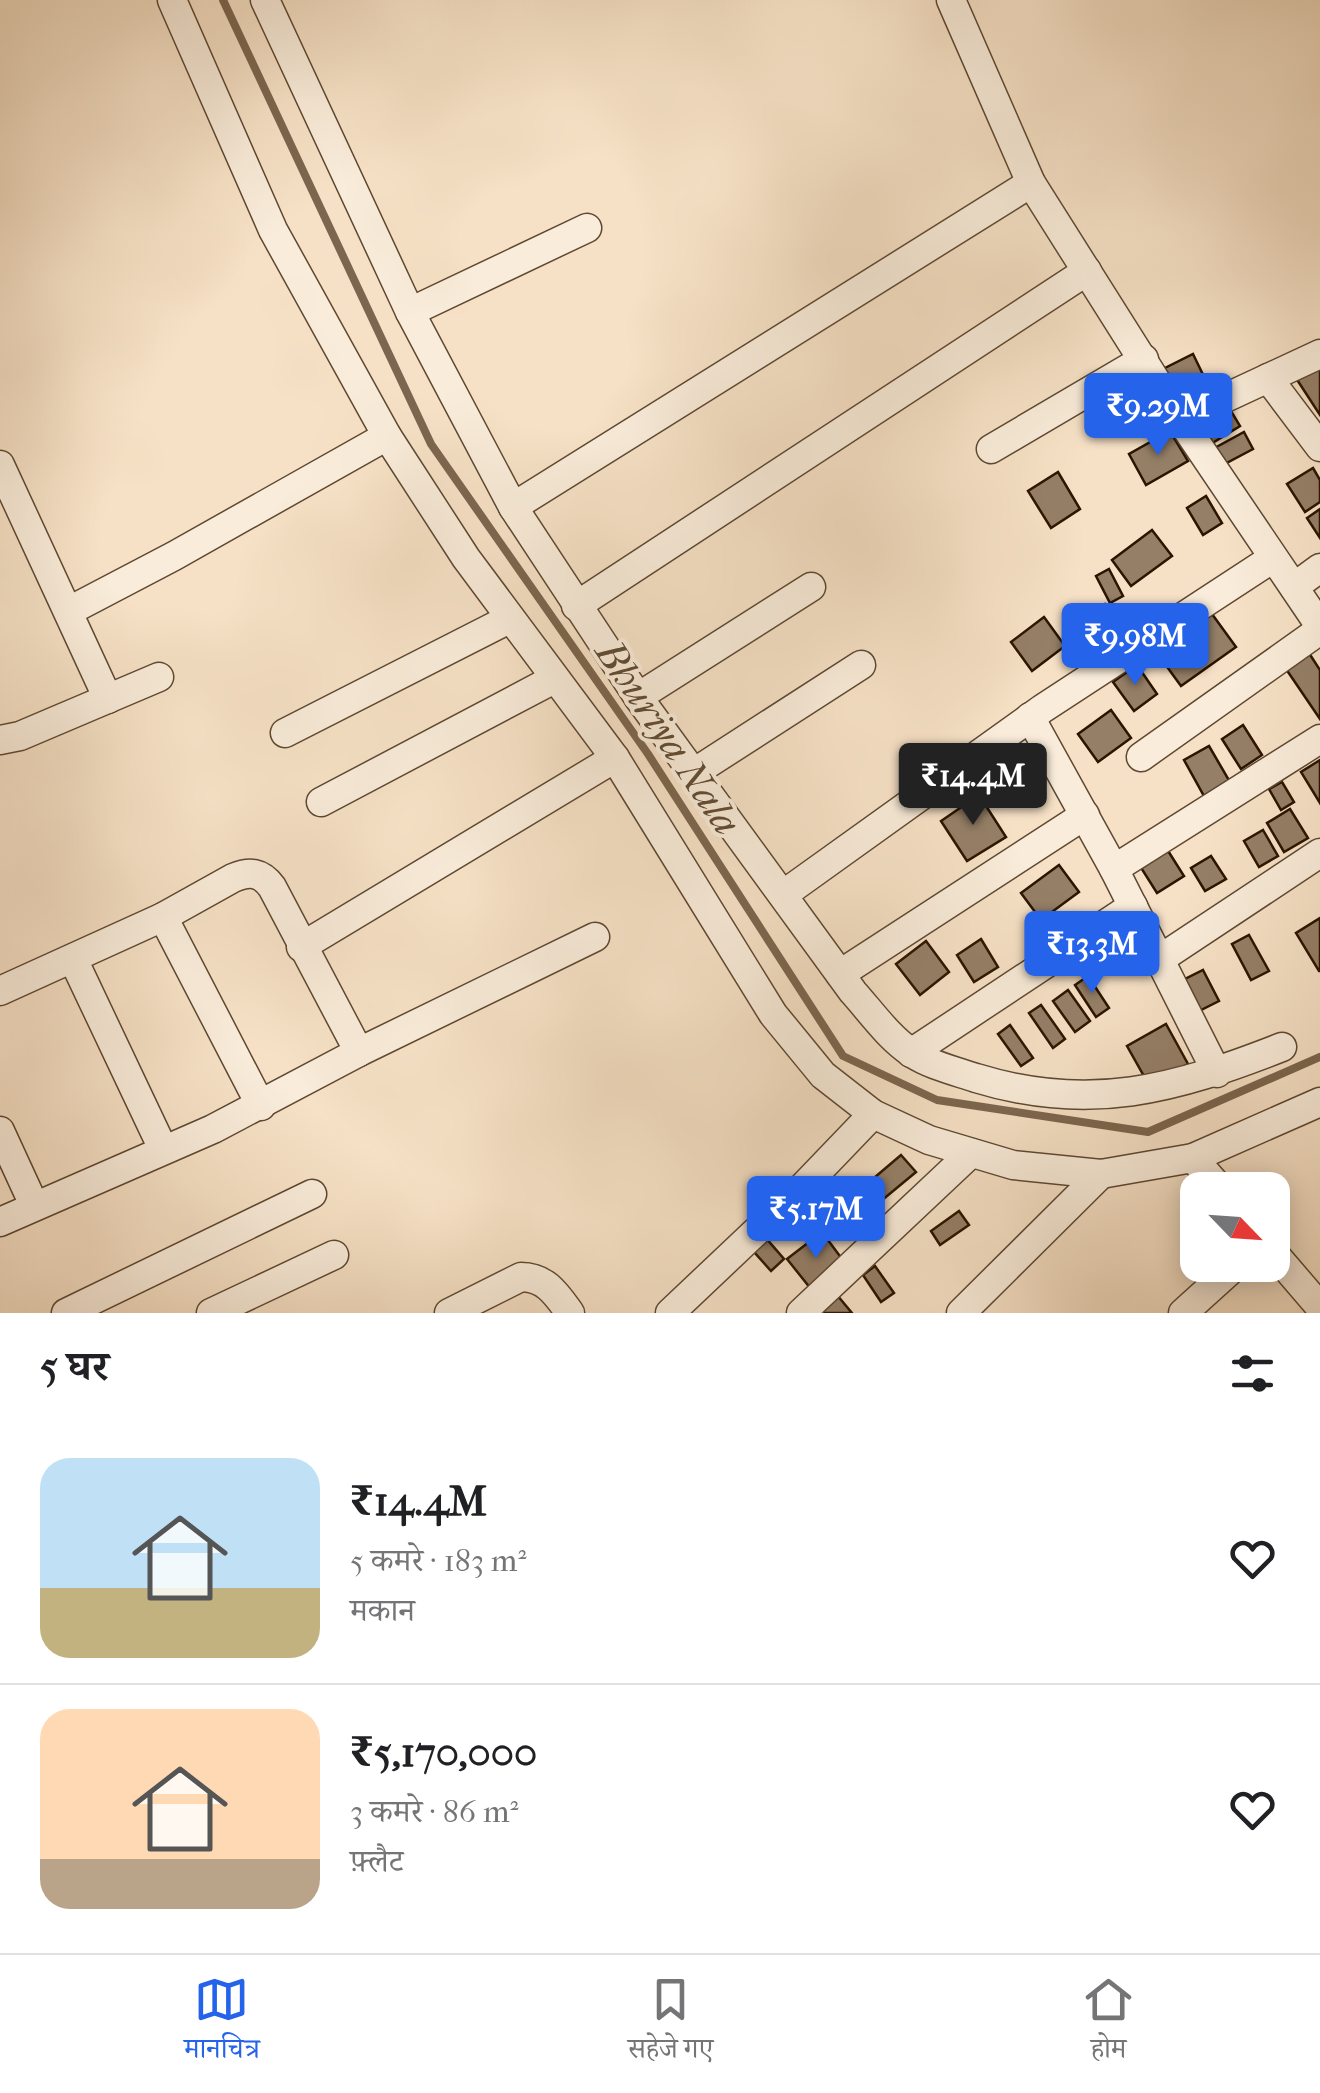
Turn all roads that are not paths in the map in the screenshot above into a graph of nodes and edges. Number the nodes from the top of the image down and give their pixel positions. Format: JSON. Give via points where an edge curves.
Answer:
{"nodes":[{"id":1,"x":172,"y":0,"type":"edge"},
{"id":2,"x":266,"y":0,"type":"edge"},
{"id":3,"x":951,"y":0,"type":"edge"},
{"id":4,"x":1031,"y":183,"type":"junction"},
{"id":5,"x":588,"y":228,"type":"dead end"},
{"id":6,"x":1087,"y":271,"type":"junction"},
{"id":7,"x":410,"y":312,"type":"junction"},
{"id":8,"x":1320,"y":354,"type":"edge"},
{"id":9,"x":1144,"y":359,"type":"junction"},
{"id":10,"x":1268,"y":378,"type":"junction"},
{"id":11,"x":1180,"y":419,"type":"junction"},
{"id":12,"x":387,"y":436,"type":"junction"},
{"id":13,"x":1320,"y":447,"type":"edge"},
{"id":14,"x":991,"y":449,"type":"dead end"},
{"id":15,"x":0,"y":465,"type":"edge"},
{"id":16,"x":513,"y":507,"type":"junction"},
{"id":17,"x":1273,"y":558,"type":"junction"},
{"id":18,"x":1320,"y":568,"type":"edge"},
{"id":19,"x":811,"y":587,"type":"dead end"},
{"id":20,"x":1294,"y":587,"type":"junction"},
{"id":21,"x":576,"y":606,"type":"junction"},
{"id":22,"x":69,"y":611,"type":"junction"},
{"id":23,"x":509,"y":619,"type":"junction"},
{"id":24,"x":1320,"y":628,"type":"edge"},
{"id":25,"x":862,"y":665,"type":"dead end"},
{"id":26,"x":159,"y":678,"type":"dead end"},
{"id":27,"x":554,"y":678,"type":"junction"},
{"id":28,"x":638,"y":697,"type":"junction"},
{"id":29,"x":108,"y":699,"type":"junction"},
{"id":30,"x":1030,"y":717,"type":"junction"},
{"id":31,"x":285,"y":733,"type":"dead end"},
{"id":32,"x":0,"y":740,"type":"edge"},
{"id":33,"x":1320,"y":740,"type":"edge"},
{"id":34,"x":1141,"y":757,"type":"dead end"},
{"id":35,"x":616,"y":758,"type":"junction"},
{"id":36,"x":695,"y":772,"type":"junction"},
{"id":37,"x":320,"y":802,"type":"dead end"},
{"id":38,"x":1085,"y":815,"type":"junction"},
{"id":39,"x":1320,"y":853,"type":"edge"},
{"id":40,"x":1114,"y":869,"type":"junction"},
{"id":41,"x":784,"y":894,"type":"junction"},
{"id":42,"x":1133,"y":906,"type":"junction"},
{"id":43,"x":164,"y":917,"type":"junction"},
{"id":44,"x":595,"y":937,"type":"dead end"},
{"id":45,"x":302,"y":947,"type":"junction"},
{"id":46,"x":1160,"y":958,"type":"junction"},
{"id":47,"x":73,"y":959,"type":"junction"},
{"id":48,"x":840,"y":974,"type":"junction"},
{"id":49,"x":0,"y":991,"type":"edge"},
{"id":50,"x":1282,"y":1047,"type":"dead end"},
{"id":51,"x":359,"y":1052,"type":"junction"},
{"id":52,"x":912,"y":1053,"type":"junction"},
{"id":53,"x":1217,"y":1073,"type":"junction"},
{"id":54,"x":1320,"y":1102,"type":"edge"},
{"id":55,"x":262,"y":1106,"type":"junction"},
{"id":56,"x":873,"y":1114,"type":"junction"},
{"id":57,"x":0,"y":1130,"type":"edge"},
{"id":58,"x":162,"y":1150,"type":"junction"},
{"id":59,"x":971,"y":1153,"type":"junction"},
{"id":60,"x":1194,"y":1158,"type":"junction"},
{"id":61,"x":1206,"y":1172,"type":"edge"},
{"id":62,"x":1101,"y":1174,"type":"junction"},
{"id":63,"x":312,"y":1194,"type":"dead end"},
{"id":64,"x":34,"y":1206,"type":"junction"},
{"id":65,"x":0,"y":1222,"type":"edge"},
{"id":66,"x":334,"y":1255,"type":"dead end"},
{"id":67,"x":1290,"y":1271,"type":"edge"},
{"id":68,"x":1217,"y":1282,"type":"edge"},
{"id":69,"x":1320,"y":1307,"type":"edge"},
{"id":70,"x":66,"y":1313,"type":"edge"},
{"id":71,"x":211,"y":1313,"type":"edge"},
{"id":72,"x":449,"y":1313,"type":"edge"},
{"id":73,"x":570,"y":1313,"type":"edge"},
{"id":74,"x":670,"y":1313,"type":"edge"},
{"id":75,"x":801,"y":1313,"type":"edge"},
{"id":76,"x":962,"y":1313,"type":"edge"},
{"id":77,"x":1182,"y":1313,"type":"edge"}],
"edges":[{"from":1,"to":12,"type":"street","via":[[274,230]]},
{"from":2,"to":7,"type":"street"},
{"from":3,"to":4,"type":"street"},
{"from":4,"to":6,"type":"street"},
{"from":4,"to":16,"type":"street"},
{"from":5,"to":7,"type":"street"},
{"from":6,"to":9,"type":"street"},
{"from":6,"to":21,"type":"street"},
{"from":7,"to":16,"type":"street"},
{"from":8,"to":10,"type":"street"},
{"from":9,"to":11,"type":"street"},
{"from":9,"to":14,"type":"street"},
{"from":10,"to":11,"type":"street"},
{"from":10,"to":13,"type":"street"},
{"from":11,"to":17,"type":"street"},
{"from":12,"to":22,"type":"street"},
{"from":12,"to":23,"type":"street"},
{"from":15,"to":22,"type":"street"},
{"from":16,"to":21,"type":"street"},
{"from":17,"to":20,"type":"street"},
{"from":17,"to":30,"type":"street"},
{"from":18,"to":20,"type":"street"},
{"from":19,"to":28,"type":"street"},
{"from":20,"to":24,"type":"street"},
{"from":21,"to":28,"type":"street"},
{"from":22,"to":29,"type":"street"},
{"from":23,"to":27,"type":"street"},
{"from":23,"to":31,"type":"street"},
{"from":24,"to":34,"type":"street"},
{"from":25,"to":36,"type":"street"},
{"from":26,"to":29,"type":"street"},
{"from":27,"to":35,"type":"street"},
{"from":27,"to":37,"type":"street"},
{"from":28,"to":36,"type":"street"},
{"from":29,"to":32,"type":"street"},
{"from":30,"to":38,"type":"street"},
{"from":30,"to":41,"type":"street"},
{"from":33,"to":40,"type":"street"},
{"from":35,"to":45,"type":"street"},
{"from":35,"to":56,"type":"street","via":[[773,1014],[823,1076]]},
{"from":36,"to":41,"type":"street"},
{"from":38,"to":40,"type":"street"},
{"from":38,"to":48,"type":"street"},
{"from":39,"to":46,"type":"street"},
{"from":40,"to":42,"type":"street"},
{"from":41,"to":48,"type":"street"},
{"from":42,"to":46,"type":"street"},
{"from":42,"to":52,"type":"street"},
{"from":43,"to":45,"type":"street","via":[[233,878],[256,874],[272,887]]},
{"from":43,"to":47,"type":"street"},
{"from":43,"to":55,"type":"street"},
{"from":44,"to":51,"type":"street"},
{"from":45,"to":51,"type":"street"},
{"from":46,"to":53,"type":"street"},
{"from":47,"to":49,"type":"street"},
{"from":47,"to":58,"type":"street"},
{"from":48,"to":52,"type":"street"},
{"from":50,"to":53,"type":"street"},
{"from":51,"to":55,"type":"street"},
{"from":52,"to":53,"type":"street","via":[[1000,1085],[1084,1095],[1148,1091]]},
{"from":54,"to":60,"type":"street"},
{"from":55,"to":58,"type":"street"},
{"from":56,"to":59,"type":"street"},
{"from":56,"to":74,"type":"street"},
{"from":57,"to":64,"type":"street"},
{"from":58,"to":64,"type":"street"},
{"from":59,"to":62,"type":"street","via":[[1013,1166]]},
{"from":59,"to":75,"type":"street"},
{"from":60,"to":61,"type":"street"},
{"from":60,"to":62,"type":"street"},
{"from":62,"to":76,"type":"street"},
{"from":63,"to":70,"type":"street"},
{"from":64,"to":65,"type":"street"},
{"from":66,"to":71,"type":"street"},
{"from":67,"to":69,"type":"street"},
{"from":68,"to":77,"type":"street"},
{"from":72,"to":73,"type":"street","via":[[521,1277],[541,1280]]}]}
